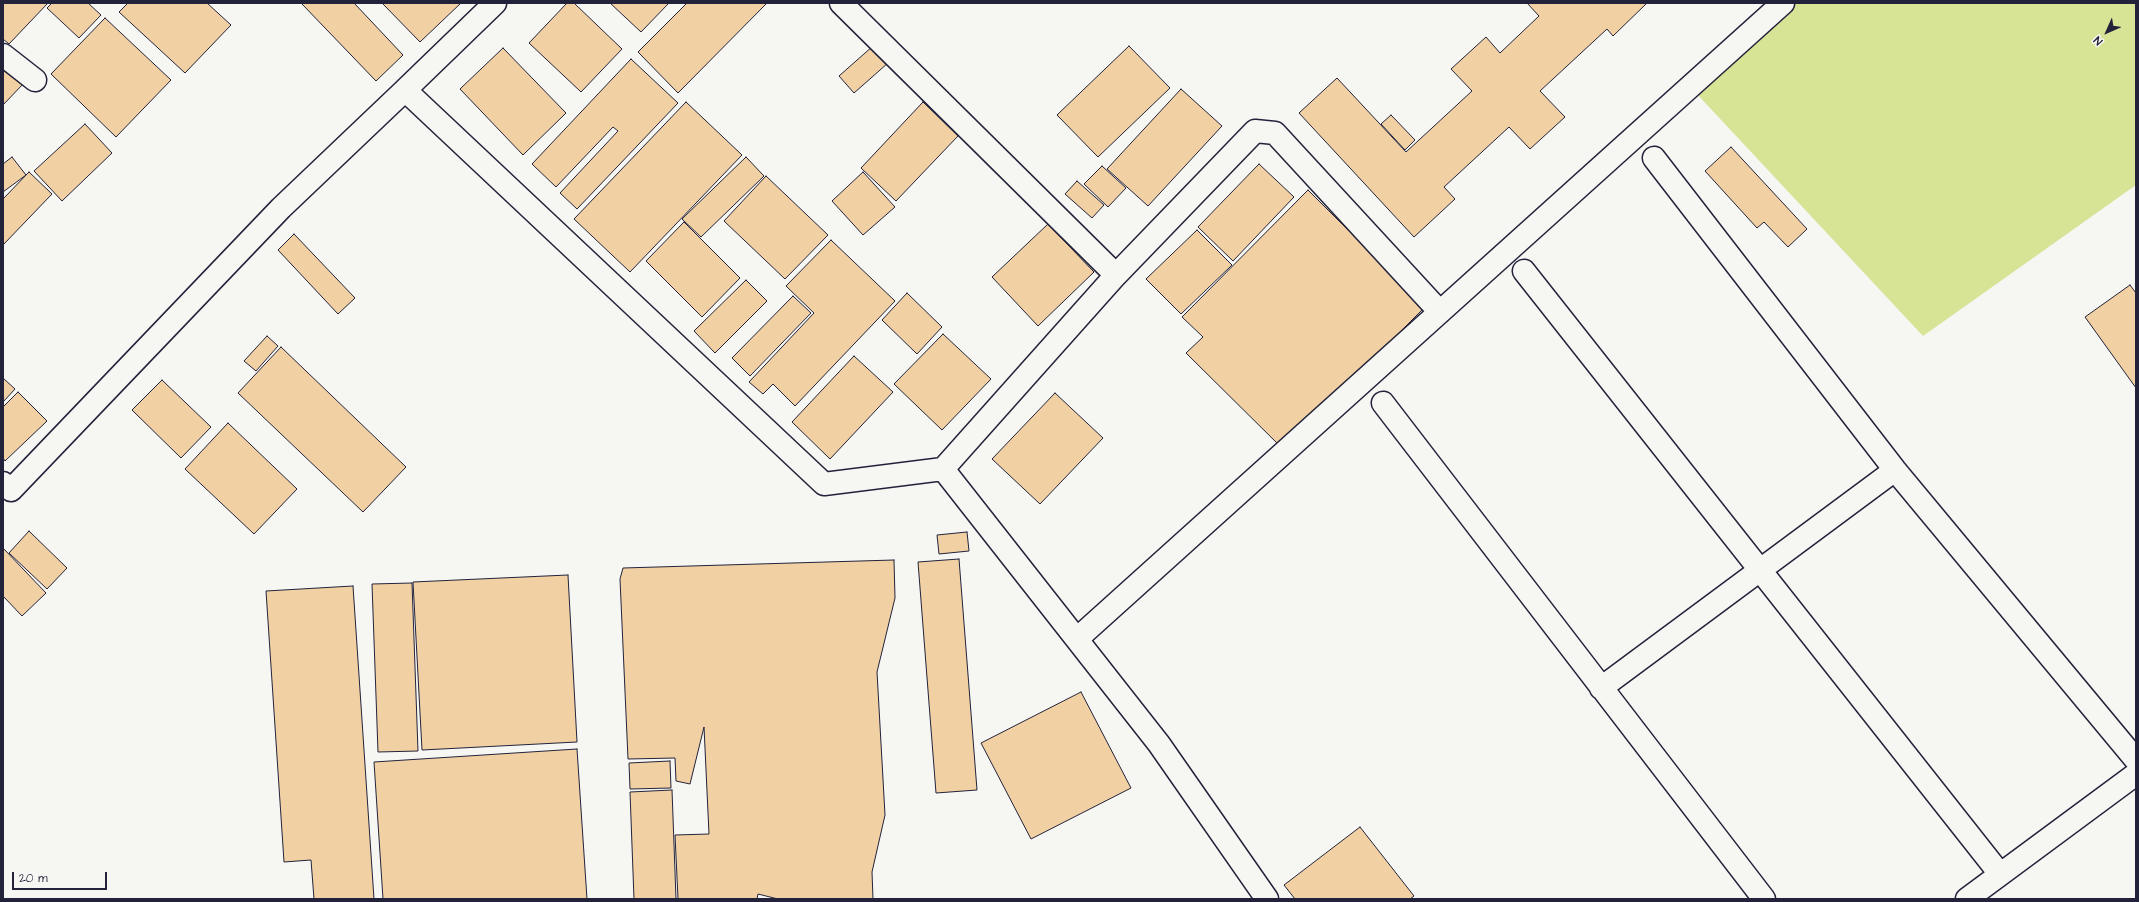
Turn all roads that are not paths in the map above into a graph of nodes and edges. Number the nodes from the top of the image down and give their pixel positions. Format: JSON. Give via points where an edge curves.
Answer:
{"nodes":[{"id":1,"x":495,"y":3,"type":"edge"},
{"id":2,"x":841,"y":3,"type":"edge"},
{"id":3,"x":1783,"y":3,"type":"edge"},
{"id":4,"x":3,"y":55,"type":"edge"},
{"id":5,"x":35,"y":80,"type":"dead end"},
{"id":6,"x":405,"y":90,"type":"junction"},
{"id":7,"x":1654,"y":158,"type":"dead end"},
{"id":8,"x":1524,"y":271,"type":"dead end"},
{"id":9,"x":1116,"y":275,"type":"junction"},
{"id":10,"x":1440,"y":312,"type":"junction"},
{"id":11,"x":1384,"y":403,"type":"dead end"},
{"id":12,"x":943,"y":469,"type":"junction"},
{"id":13,"x":1895,"y":470,"type":"junction"},
{"id":14,"x":3,"y":483,"type":"edge"},
{"id":15,"x":1760,"y":570,"type":"junction"},
{"id":16,"x":1078,"y":638,"type":"junction"},
{"id":17,"x":1601,"y":688,"type":"junction"},
{"id":18,"x":2136,"y":760,"type":"edge"},
{"id":19,"x":2136,"y":774,"type":"edge"},
{"id":20,"x":2000,"y":874,"type":"junction"},
{"id":21,"x":1267,"y":899,"type":"edge"},
{"id":22,"x":1764,"y":899,"type":"edge"},
{"id":23,"x":1967,"y":899,"type":"edge"}],
"edges":[{"from":1,"to":6,"type":"street"},
{"from":2,"to":9,"type":"street"},
{"from":3,"to":10,"type":"street"},
{"from":4,"to":5,"type":"street"},
{"from":6,"to":12,"type":"street","via":[[824,484]]},
{"from":6,"to":14,"type":"street","via":[[281,208],[12,490]]},
{"from":7,"to":13,"type":"street"},
{"from":8,"to":15,"type":"street"},
{"from":9,"to":10,"type":"street","via":[[1255,131],[1275,133]]},
{"from":9,"to":12,"type":"street"},
{"from":10,"to":16,"type":"street"},
{"from":11,"to":17,"type":"street"},
{"from":12,"to":16,"type":"street"},
{"from":13,"to":15,"type":"street"},
{"from":13,"to":18,"type":"street"},
{"from":15,"to":17,"type":"street"},
{"from":15,"to":20,"type":"street"},
{"from":16,"to":21,"type":"street","via":[[1159,744]]},
{"from":17,"to":22,"type":"street"},
{"from":19,"to":20,"type":"street"},
{"from":20,"to":23,"type":"street"}]}
